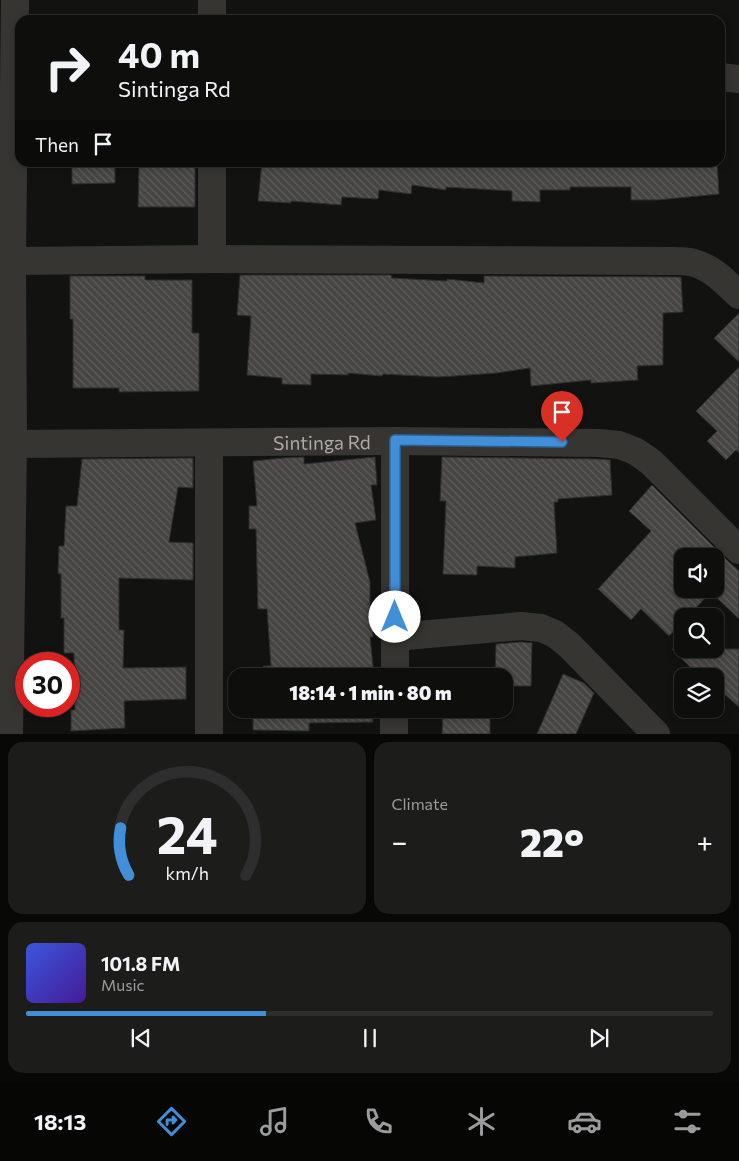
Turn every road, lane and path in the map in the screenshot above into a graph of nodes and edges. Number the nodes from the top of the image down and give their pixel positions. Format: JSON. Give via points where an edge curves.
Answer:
{"nodes":[{"id":1,"x":15,"y":0,"type":"edge"},
{"id":2,"x":212,"y":0,"type":"edge"},
{"id":3,"x":212,"y":15,"type":"edge"},
{"id":4,"x":725,"y":78,"type":"edge"},
{"id":5,"x":739,"y":79,"type":"edge"},
{"id":6,"x":212,"y":167,"type":"edge"},
{"id":7,"x":212,"y":259,"type":"junction"},
{"id":8,"x":12,"y":261,"type":"junction"},
{"id":9,"x":739,"y":295,"type":"edge"},
{"id":10,"x":395,"y":440,"type":"junction"},
{"id":11,"x":209,"y":443,"type":"junction"},
{"id":12,"x":13,"y":444,"type":"junction"},
{"id":13,"x":739,"y":550,"type":"edge"},
{"id":14,"x":395,"y":637,"type":"junction"},
{"id":15,"x":395,"y":668,"type":"edge"},
{"id":16,"x":394,"y":718,"type":"edge"},
{"id":17,"x":9,"y":734,"type":"edge"},
{"id":18,"x":209,"y":734,"type":"edge"},
{"id":19,"x":394,"y":734,"type":"edge"},
{"id":20,"x":656,"y":734,"type":"edge"}],
"edges":[{"from":1,"to":8,"type":"street"},
{"from":2,"to":3,"type":"street"},
{"from":4,"to":5,"type":"street"},
{"from":6,"to":7,"type":"street"},
{"from":7,"to":8,"type":"street"},
{"from":7,"to":9,"type":"street","via":[[693,262],[707,267]]},
{"from":8,"to":12,"type":"street"},
{"from":10,"to":11,"type":"street","name":"Sintinga Rd"},
{"from":10,"to":13,"type":"street","name":"Sintinga Rd","via":[[599,442],[619,445],[651,462]]},
{"from":10,"to":14,"type":"street"},
{"from":11,"to":12,"type":"street","name":"Sintinga Rd"},
{"from":11,"to":18,"type":"street"},
{"from":12,"to":17,"type":"street"},
{"from":14,"to":15,"type":"street"},
{"from":14,"to":20,"type":"street","via":[[521,626],[541,628],[556,634],[569,645]]},
{"from":16,"to":19,"type":"street"}]}
